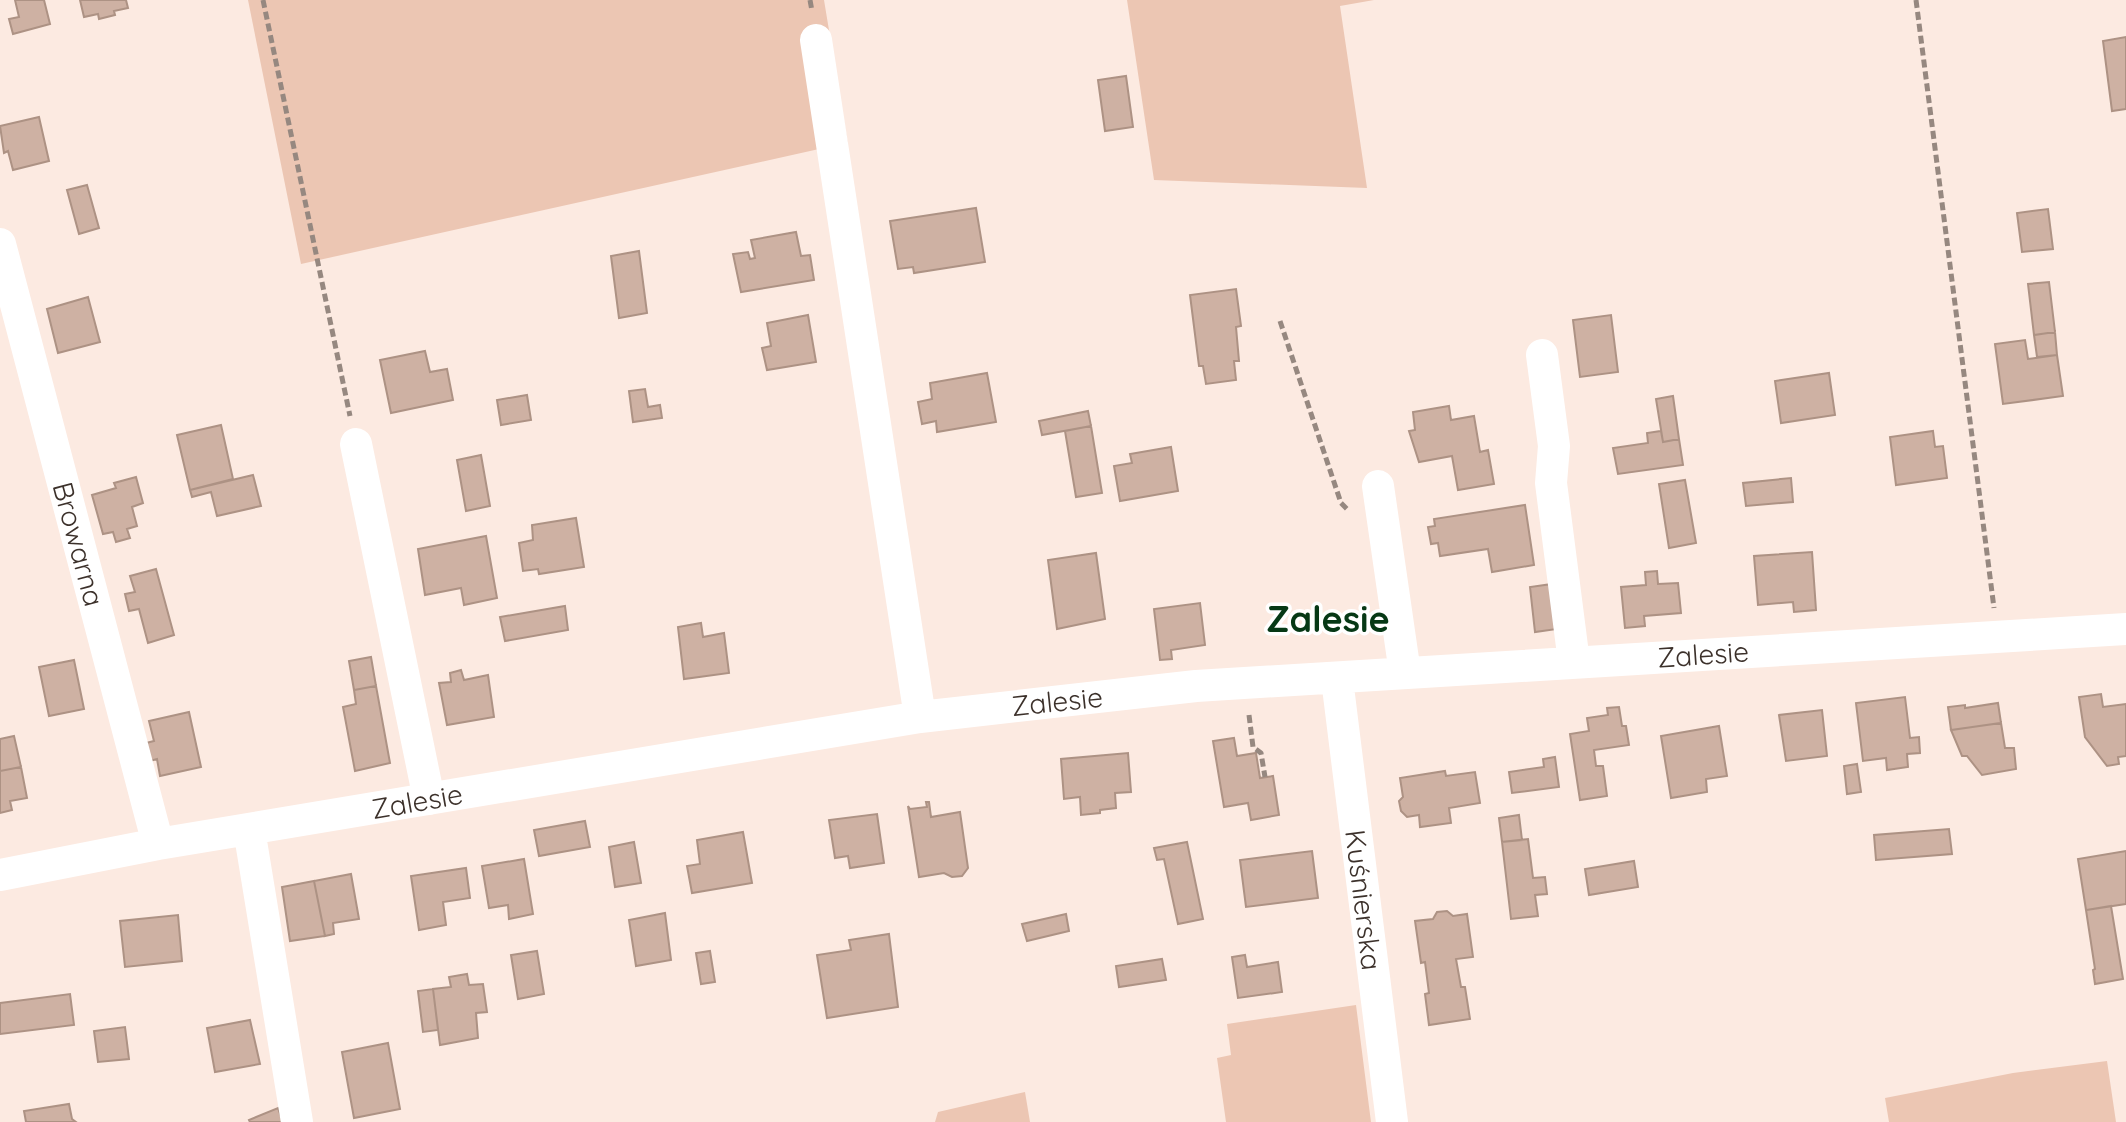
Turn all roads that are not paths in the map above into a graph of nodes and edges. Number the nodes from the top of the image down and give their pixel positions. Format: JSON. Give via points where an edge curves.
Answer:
{"nodes":[{"id":1,"x":816,"y":40,"type":"dead end"},
{"id":2,"x":0,"y":244,"type":"edge"},
{"id":3,"x":1542,"y":355,"type":"dead end"},
{"id":4,"x":356,"y":444,"type":"road end"},
{"id":5,"x":1378,"y":486,"type":"dead end"},
{"id":6,"x":2126,"y":629,"type":"edge"},
{"id":7,"x":1574,"y":662,"type":"junction"},
{"id":8,"x":1405,"y":673,"type":"junction"},
{"id":9,"x":1337,"y":679,"type":"junction"},
{"id":10,"x":920,"y":717,"type":"junction"},
{"id":11,"x":429,"y":799,"type":"junction"},
{"id":12,"x":249,"y":829,"type":"junction"},
{"id":13,"x":158,"y":844,"type":"junction"},
{"id":14,"x":0,"y":875,"type":"edge"},
{"id":15,"x":297,"y":1122,"type":"edge"},
{"id":16,"x":1392,"y":1122,"type":"edge"}],
"edges":[{"from":1,"to":10,"type":"street"},
{"from":2,"to":13,"type":"street","name":"Browarna"},
{"from":3,"to":7,"type":"street","via":[[1554,446],[1551,483]]},
{"from":4,"to":11,"type":"street"},
{"from":5,"to":8,"type":"street"},
{"from":6,"to":7,"type":"street","name":"Zalesie"},
{"from":7,"to":8,"type":"street","name":"Zalesie"},
{"from":8,"to":9,"type":"street","name":"Zalesie"},
{"from":9,"to":10,"type":"street","name":"Zalesie","via":[[1196,686]]},
{"from":9,"to":16,"type":"street","name":"Kuśnierska"},
{"from":10,"to":11,"type":"street","name":"Zalesie"},
{"from":11,"to":12,"type":"street","name":"Zalesie"},
{"from":12,"to":13,"type":"street","name":"Zalesie"},
{"from":12,"to":15,"type":"street"},
{"from":13,"to":14,"type":"street","name":"Zalesie"}]}
